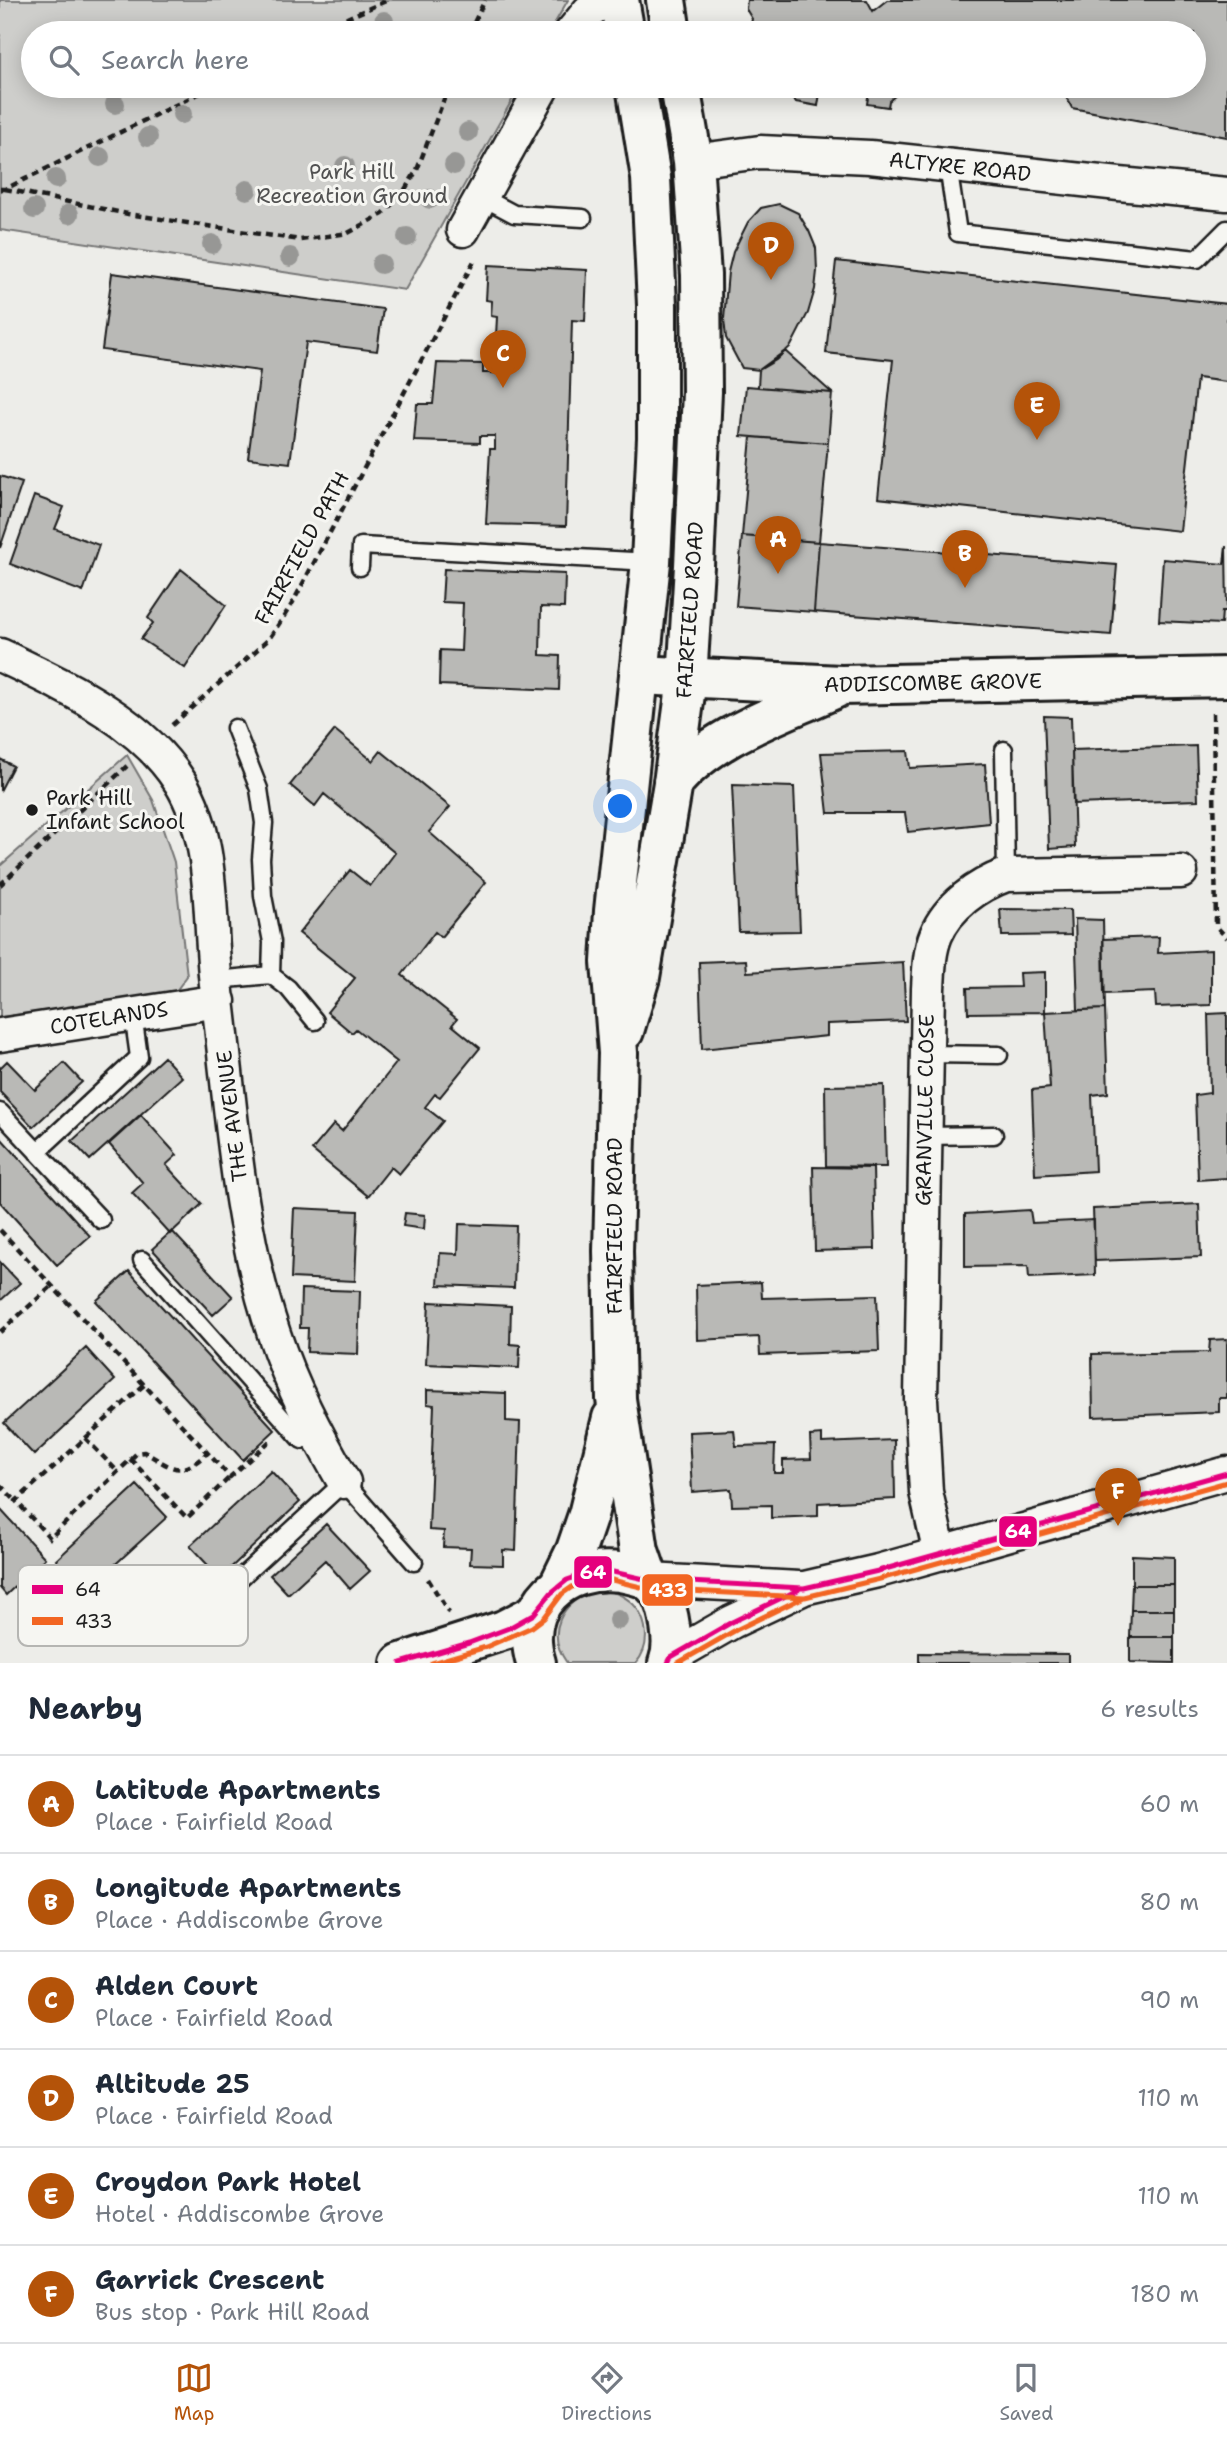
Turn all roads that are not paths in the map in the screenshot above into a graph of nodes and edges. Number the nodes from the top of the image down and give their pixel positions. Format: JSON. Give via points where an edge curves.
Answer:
{"nodes":[{"id":1,"x":605,"y":0,"type":"edge"},
{"id":2,"x":619,"y":0,"type":"edge"},
{"id":3,"x":666,"y":0,"type":"edge"},
{"id":4,"x":581,"y":21,"type":"edge"},
{"id":5,"x":623,"y":21,"type":"edge"},
{"id":6,"x":669,"y":21,"type":"edge"},
{"id":7,"x":536,"y":98,"type":"edge"},
{"id":8,"x":638,"y":98,"type":"edge"},
{"id":9,"x":682,"y":98,"type":"edge"},
{"id":10,"x":693,"y":161,"type":"junction"},
{"id":11,"x":948,"y":166,"type":"junction"},
{"id":12,"x":1227,"y":194,"type":"edge"},
{"id":13,"x":482,"y":197,"type":"junction"},
{"id":14,"x":583,"y":218,"type":"dead end"},
{"id":15,"x":1227,"y":229,"type":"edge"},
{"id":16,"x":463,"y":230,"type":"dead end"},
{"id":17,"x":651,"y":562,"type":"junction"},
{"id":18,"x":360,"y":566,"type":"dead end"},
{"id":19,"x":0,"y":655,"type":"edge"},
{"id":20,"x":639,"y":675,"type":"junction"},
{"id":21,"x":1220,"y":677,"type":"edge"},
{"id":22,"x":687,"y":679,"type":"junction"},
{"id":23,"x":841,"y":685,"type":"junction"},
{"id":24,"x":235,"y":727,"type":"dead end"},
{"id":25,"x":1004,"y":750,"type":"dead end"},
{"id":26,"x":673,"y":783,"type":"junction"},
{"id":27,"x":1181,"y":872,"type":"dead end"},
{"id":28,"x":1006,"y":875,"type":"junction"},
{"id":29,"x":271,"y":975,"type":"junction"},
{"id":30,"x":217,"y":990,"type":"junction"},
{"id":31,"x":133,"y":1014,"type":"junction"},
{"id":32,"x":314,"y":1021,"type":"dead end"},
{"id":33,"x":0,"y":1035,"type":"edge"},
{"id":34,"x":618,"y":1053,"type":"junction"},
{"id":35,"x":926,"y":1054,"type":"junction"},
{"id":36,"x":999,"y":1055,"type":"dead end"},
{"id":37,"x":0,"y":1112,"type":"edge"},
{"id":38,"x":994,"y":1135,"type":"dead end"},
{"id":39,"x":924,"y":1136,"type":"junction"},
{"id":40,"x":37,"y":1152,"type":"junction"},
{"id":41,"x":101,"y":1220,"type":"dead end"},
{"id":42,"x":142,"y":1260,"type":"dead end"},
{"id":43,"x":616,"y":1399,"type":"junction"},
{"id":44,"x":315,"y":1433,"type":"junction"},
{"id":45,"x":1227,"y":1473,"type":"edge"},
{"id":46,"x":344,"y":1482,"type":"junction"},
{"id":47,"x":940,"y":1554,"type":"junction"},
{"id":48,"x":414,"y":1562,"type":"road end"},
{"id":49,"x":248,"y":1571,"type":"edge"},
{"id":50,"x":649,"y":1580,"type":"junction"},
{"id":51,"x":559,"y":1585,"type":"junction"},
{"id":52,"x":804,"y":1588,"type":"junction"},
{"id":53,"x":535,"y":1614,"type":"junction"},
{"id":54,"x":669,"y":1660,"type":"edge"},
{"id":55,"x":401,"y":1663,"type":"edge"},
{"id":56,"x":536,"y":1663,"type":"edge"}],
"edges":[{"from":1,"to":4,"type":"street"},
{"from":2,"to":5,"type":"main road"},
{"from":3,"to":6,"type":"main road"},
{"from":7,"to":13,"type":"street"},
{"from":8,"to":17,"type":"main road","name":"FAIRFIELD ROAD","via":[[651,178],[657,305]]},
{"from":9,"to":10,"type":"main road","name":"FAIRFIELD ROAD"},
{"from":10,"to":11,"type":"street","name":"ALTYRE ROAD","via":[[760,152]]},
{"from":10,"to":22,"type":"main road","name":"FAIRFIELD ROAD","via":[[701,275],[702,392]]},
{"from":11,"to":12,"type":"street","name":"ALTYRE ROAD"},
{"from":11,"to":15,"type":"lane","via":[[958,233],[1197,259]]},
{"from":13,"to":14,"type":"lane","via":[[514,214]]},
{"from":13,"to":16,"type":"street"},
{"from":17,"to":18,"type":"lane","via":[[361,547]]},
{"from":17,"to":20,"type":"main road","name":"FAIRFIELD ROAD"},
{"from":19,"to":30,"type":"street","name":"THE AVENUE","via":[[98,706],[149,746],[179,781],[201,836]]},
{"from":20,"to":22,"type":"main road","name":"ADDISCOMBE GROVE"},
{"from":20,"to":34,"type":"main road","name":"FAIRFIELD ROAD","via":[[611,950]]},
{"from":21,"to":23,"type":"main road","name":"ADDISCOMBE GROVE"},
{"from":22,"to":23,"type":"main road","name":"ADDISCOMBE GROVE"},
{"from":22,"to":26,"type":"main road","name":"FAIRFIELD ROAD"},
{"from":23,"to":26,"type":"main road","via":[[702,754]]},
{"from":24,"to":29,"type":"lane","via":[[259,789],[264,823],[261,859],[272,942]]},
{"from":25,"to":28,"type":"lane"},
{"from":26,"to":34,"type":"main road","name":"FAIRFIELD ROAD","via":[[640,977]]},
{"from":27,"to":28,"type":"street","name":"GRANVILLE CLOSE"},
{"from":28,"to":35,"type":"street","name":"GRANVILLE CLOSE","via":[[965,898],[937,932],[930,963]]},
{"from":29,"to":30,"type":"lane"},
{"from":29,"to":32,"type":"lane","via":[[288,988]]},
{"from":30,"to":31,"type":"street","name":"COTELANDS"},
{"from":30,"to":44,"type":"street","name":"THE AVENUE","via":[[243,1206],[256,1271],[274,1335]]},
{"from":31,"to":33,"type":"street","name":"COTELANDS"},
{"from":31,"to":40,"type":"lane","via":[[139,1057]]},
{"from":34,"to":43,"type":"main road","name":"FAIRFIELD ROAD","via":[[613,1238]]},
{"from":35,"to":36,"type":"lane"},
{"from":35,"to":39,"type":"street","name":"GRANVILLE CLOSE"},
{"from":37,"to":40,"type":"lane"},
{"from":38,"to":39,"type":"lane"},
{"from":39,"to":47,"type":"street","name":"GRANVILLE CLOSE","via":[[923,1460]]},
{"from":40,"to":41,"type":"lane"},
{"from":42,"to":44,"type":"lane","via":[[302,1440]]},
{"from":43,"to":50,"type":"main road","name":"FAIRFIELD ROAD","via":[[639,1551]]},
{"from":43,"to":51,"type":"main road","name":"FAIRFIELD ROAD","via":[[588,1515]]},
{"from":44,"to":46,"type":"street","name":"THE AVENUE"},
{"from":45,"to":47,"type":"street"},
{"from":46,"to":48,"type":"lane"},
{"from":46,"to":49,"type":"lane"},
{"from":47,"to":52,"type":"street"},
{"from":50,"to":51,"type":"main road","via":[[603,1570],[580,1574]]},
{"from":50,"to":52,"type":"street"},
{"from":50,"to":54,"type":"main road","name":"FAIRFIELD ROAD","via":[[669,1619]]},
{"from":51,"to":53,"type":"main road"},
{"from":52,"to":54,"type":"street","via":[[732,1622]]},
{"from":53,"to":55,"type":"main road","via":[[504,1630]]},
{"from":53,"to":56,"type":"main road","via":[[531,1640]]}]}
